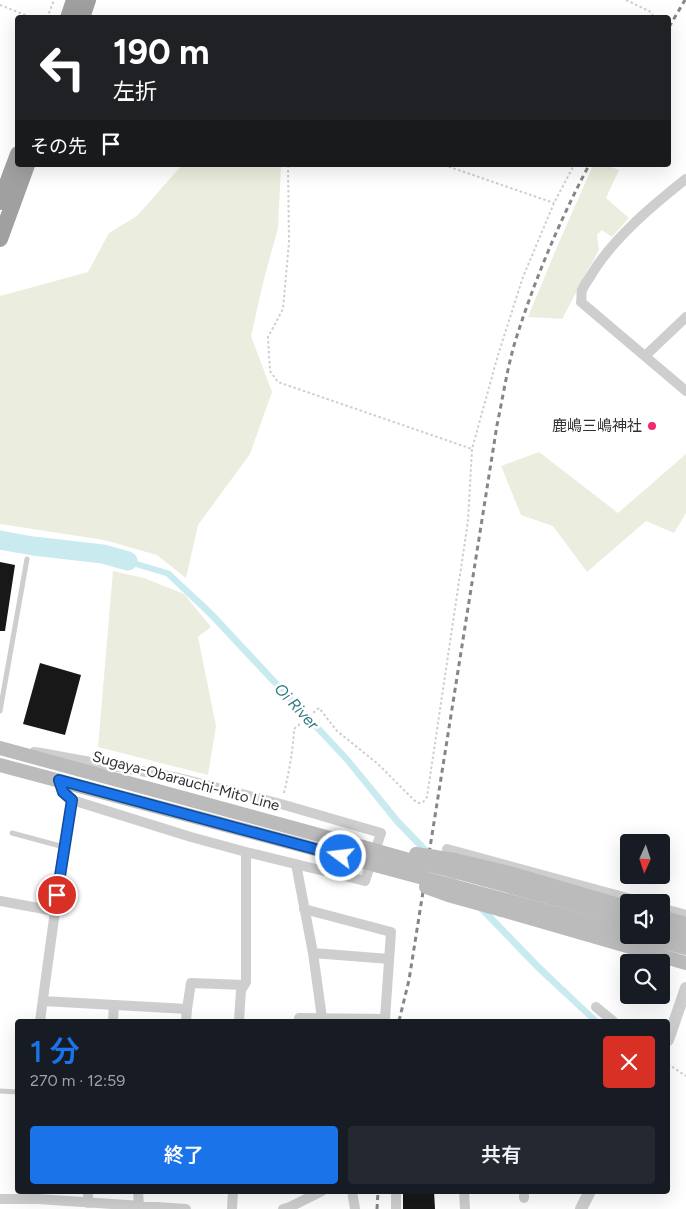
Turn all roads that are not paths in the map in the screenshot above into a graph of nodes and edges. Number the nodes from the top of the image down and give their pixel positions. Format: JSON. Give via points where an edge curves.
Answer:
{"nodes":[{"id":1,"x":74,"y":0,"type":"edge"},
{"id":2,"x":88,"y":0,"type":"edge"},
{"id":3,"x":69,"y":15,"type":"edge"},
{"id":4,"x":83,"y":15,"type":"edge"},
{"id":5,"x":15,"y":162,"type":"edge"},
{"id":6,"x":26,"y":167,"type":"edge"},
{"id":7,"x":686,"y":179,"type":"edge"},
{"id":8,"x":0,"y":202,"type":"edge"},
{"id":9,"x":0,"y":239,"type":"edge"},
{"id":10,"x":686,"y":317,"type":"edge"},
{"id":11,"x":645,"y":356,"type":"junction"},
{"id":12,"x":686,"y":391,"type":"edge"},
{"id":13,"x":26,"y":559,"type":"dead end"},
{"id":14,"x":0,"y":711,"type":"edge"},
{"id":15,"x":0,"y":748,"type":"edge"},
{"id":16,"x":15,"y":752,"type":"junction"},
{"id":17,"x":0,"y":765,"type":"edge"},
{"id":18,"x":59,"y":780,"type":"junction"},
{"id":19,"x":72,"y":800,"type":"junction"},
{"id":20,"x":12,"y":833,"type":"dead end"},
{"id":21,"x":363,"y":846,"type":"junction"},
{"id":22,"x":64,"y":847,"type":"junction"},
{"id":23,"x":447,"y":849,"type":"dead end"},
{"id":24,"x":246,"y":852,"type":"junction"},
{"id":25,"x":360,"y":861,"type":"junction"},
{"id":26,"x":296,"y":864,"type":"junction"},
{"id":27,"x":620,"y":896,"type":"edge"},
{"id":28,"x":0,"y":901,"type":"edge"},
{"id":29,"x":620,"y":905,"type":"edge"},
{"id":30,"x":304,"y":909,"type":"junction"},
{"id":31,"x":55,"y":911,"type":"junction"},
{"id":32,"x":670,"y":911,"type":"edge"},
{"id":33,"x":686,"y":915,"type":"edge"},
{"id":34,"x":620,"y":917,"type":"edge"},
{"id":35,"x":670,"y":920,"type":"edge"},
{"id":36,"x":686,"y":924,"type":"edge"},
{"id":37,"x":670,"y":930,"type":"edge"},
{"id":38,"x":620,"y":931,"type":"edge"},
{"id":39,"x":686,"y":934,"type":"edge"},
{"id":40,"x":670,"y":944,"type":"edge"},
{"id":41,"x":686,"y":948,"type":"edge"},
{"id":42,"x":313,"y":953,"type":"junction"},
{"id":43,"x":389,"y":959,"type":"junction"},
{"id":44,"x":686,"y":963,"type":"edge"},
{"id":45,"x":244,"y":985,"type":"junction"},
{"id":46,"x":685,"y":993,"type":"edge"},
{"id":47,"x":43,"y":1001,"type":"junction"},
{"id":48,"x":114,"y":1005,"type":"junction"},
{"id":49,"x":596,"y":1007,"type":"dead end"},
{"id":50,"x":187,"y":1009,"type":"junction"},
{"id":51,"x":322,"y":1018,"type":"junction"},
{"id":52,"x":40,"y":1019,"type":"edge"},
{"id":53,"x":113,"y":1019,"type":"edge"},
{"id":54,"x":186,"y":1019,"type":"edge"},
{"id":55,"x":239,"y":1019,"type":"edge"},
{"id":56,"x":299,"y":1019,"type":"edge"},
{"id":57,"x":335,"y":1019,"type":"edge"},
{"id":58,"x":385,"y":1019,"type":"edge"},
{"id":59,"x":611,"y":1019,"type":"edge"},
{"id":60,"x":670,"y":1034,"type":"edge"},
{"id":61,"x":0,"y":1091,"type":"edge"},
{"id":62,"x":15,"y":1092,"type":"edge"},
{"id":63,"x":88,"y":1194,"type":"edge"},
{"id":64,"x":139,"y":1194,"type":"edge"},
{"id":65,"x":233,"y":1194,"type":"edge"},
{"id":66,"x":316,"y":1194,"type":"edge"},
{"id":67,"x":352,"y":1194,"type":"edge"},
{"id":68,"x":396,"y":1194,"type":"edge"},
{"id":69,"x":464,"y":1194,"type":"edge"},
{"id":70,"x":588,"y":1194,"type":"edge"},
{"id":71,"x":38,"y":1195,"type":"edge"},
{"id":72,"x":0,"y":1199,"type":"edge"},
{"id":73,"x":88,"y":1202,"type":"junction"},
{"id":74,"x":144,"y":1207,"type":"edge"},
{"id":75,"x":186,"y":1209,"type":"edge"},
{"id":76,"x":232,"y":1209,"type":"edge"},
{"id":77,"x":283,"y":1209,"type":"edge"},
{"id":78,"x":355,"y":1209,"type":"edge"},
{"id":79,"x":396,"y":1209,"type":"edge"},
{"id":80,"x":465,"y":1209,"type":"edge"},
{"id":81,"x":581,"y":1209,"type":"edge"}],
"edges":[{"from":1,"to":3,"type":"highway"},
{"from":2,"to":4,"type":"highway"},
{"from":5,"to":8,"type":"highway"},
{"from":6,"to":9,"type":"highway"},
{"from":7,"to":11,"type":"street","via":[[608,251],[582,290],[581,302]]},
{"from":10,"to":11,"type":"street"},
{"from":11,"to":12,"type":"street"},
{"from":13,"to":14,"type":"lane"},
{"from":15,"to":16,"type":"main road","name":"Sugaya-Obarauchi-Mito Line"},
{"from":16,"to":21,"type":"main road","name":"Sugaya-Obarauchi-Mito Line"},
{"from":16,"to":26,"type":"street","via":[[41,753],[179,778],[381,833],[364,881]]},
{"from":17,"to":18,"type":"main road"},
{"from":18,"to":19,"type":"street","via":[[63,792]]},
{"from":18,"to":25,"type":"main road"},
{"from":19,"to":22,"type":"street"},
{"from":19,"to":24,"type":"street"},
{"from":20,"to":22,"type":"lane"},
{"from":21,"to":29,"type":"main road","name":"Sugaya-Obarauchi-Mito Line","bridge":true,"via":[[455,860]]},
{"from":21,"to":34,"type":"main road","name":"Sugaya-Obarauchi-Mito Line","bridge":true},
{"from":22,"to":31,"type":"street"},
{"from":23,"to":27,"type":"street"},
{"from":24,"to":26,"type":"street"},
{"from":24,"to":45,"type":"street"},
{"from":25,"to":38,"type":"main road","bridge":true},
{"from":25,"to":44,"type":"main road","bridge":true,"via":[[448,895]]},
{"from":26,"to":30,"type":"street"},
{"from":28,"to":31,"type":"street"},
{"from":30,"to":42,"type":"street"},
{"from":30,"to":43,"type":"street","via":[[391,932]]},
{"from":31,"to":47,"type":"street"},
{"from":32,"to":33,"type":"street"},
{"from":35,"to":36,"type":"main road"},
{"from":37,"to":39,"type":"main road"},
{"from":40,"to":41,"type":"main road"},
{"from":42,"to":43,"type":"street"},
{"from":42,"to":51,"type":"street"},
{"from":43,"to":58,"type":"street"},
{"from":45,"to":50,"type":"street","via":[[191,983]]},
{"from":45,"to":55,"type":"street"},
{"from":46,"to":60,"type":"street"},
{"from":47,"to":48,"type":"street"},
{"from":47,"to":52,"type":"street"},
{"from":48,"to":50,"type":"street"},
{"from":48,"to":53,"type":"street"},
{"from":49,"to":59,"type":"street"},
{"from":50,"to":54,"type":"street"},
{"from":51,"to":56,"type":"street"},
{"from":51,"to":57,"type":"street"},
{"from":61,"to":62,"type":"lane"},
{"from":63,"to":73,"type":"street"},
{"from":64,"to":74,"type":"street"},
{"from":65,"to":76,"type":"street"},
{"from":66,"to":77,"type":"street"},
{"from":67,"to":78,"type":"street"},
{"from":68,"to":79,"type":"street"},
{"from":69,"to":80,"type":"street"},
{"from":70,"to":81,"type":"street"},
{"from":71,"to":72,"type":"street"},
{"from":71,"to":73,"type":"street"},
{"from":73,"to":74,"type":"street"},
{"from":74,"to":75,"type":"street"}]}
